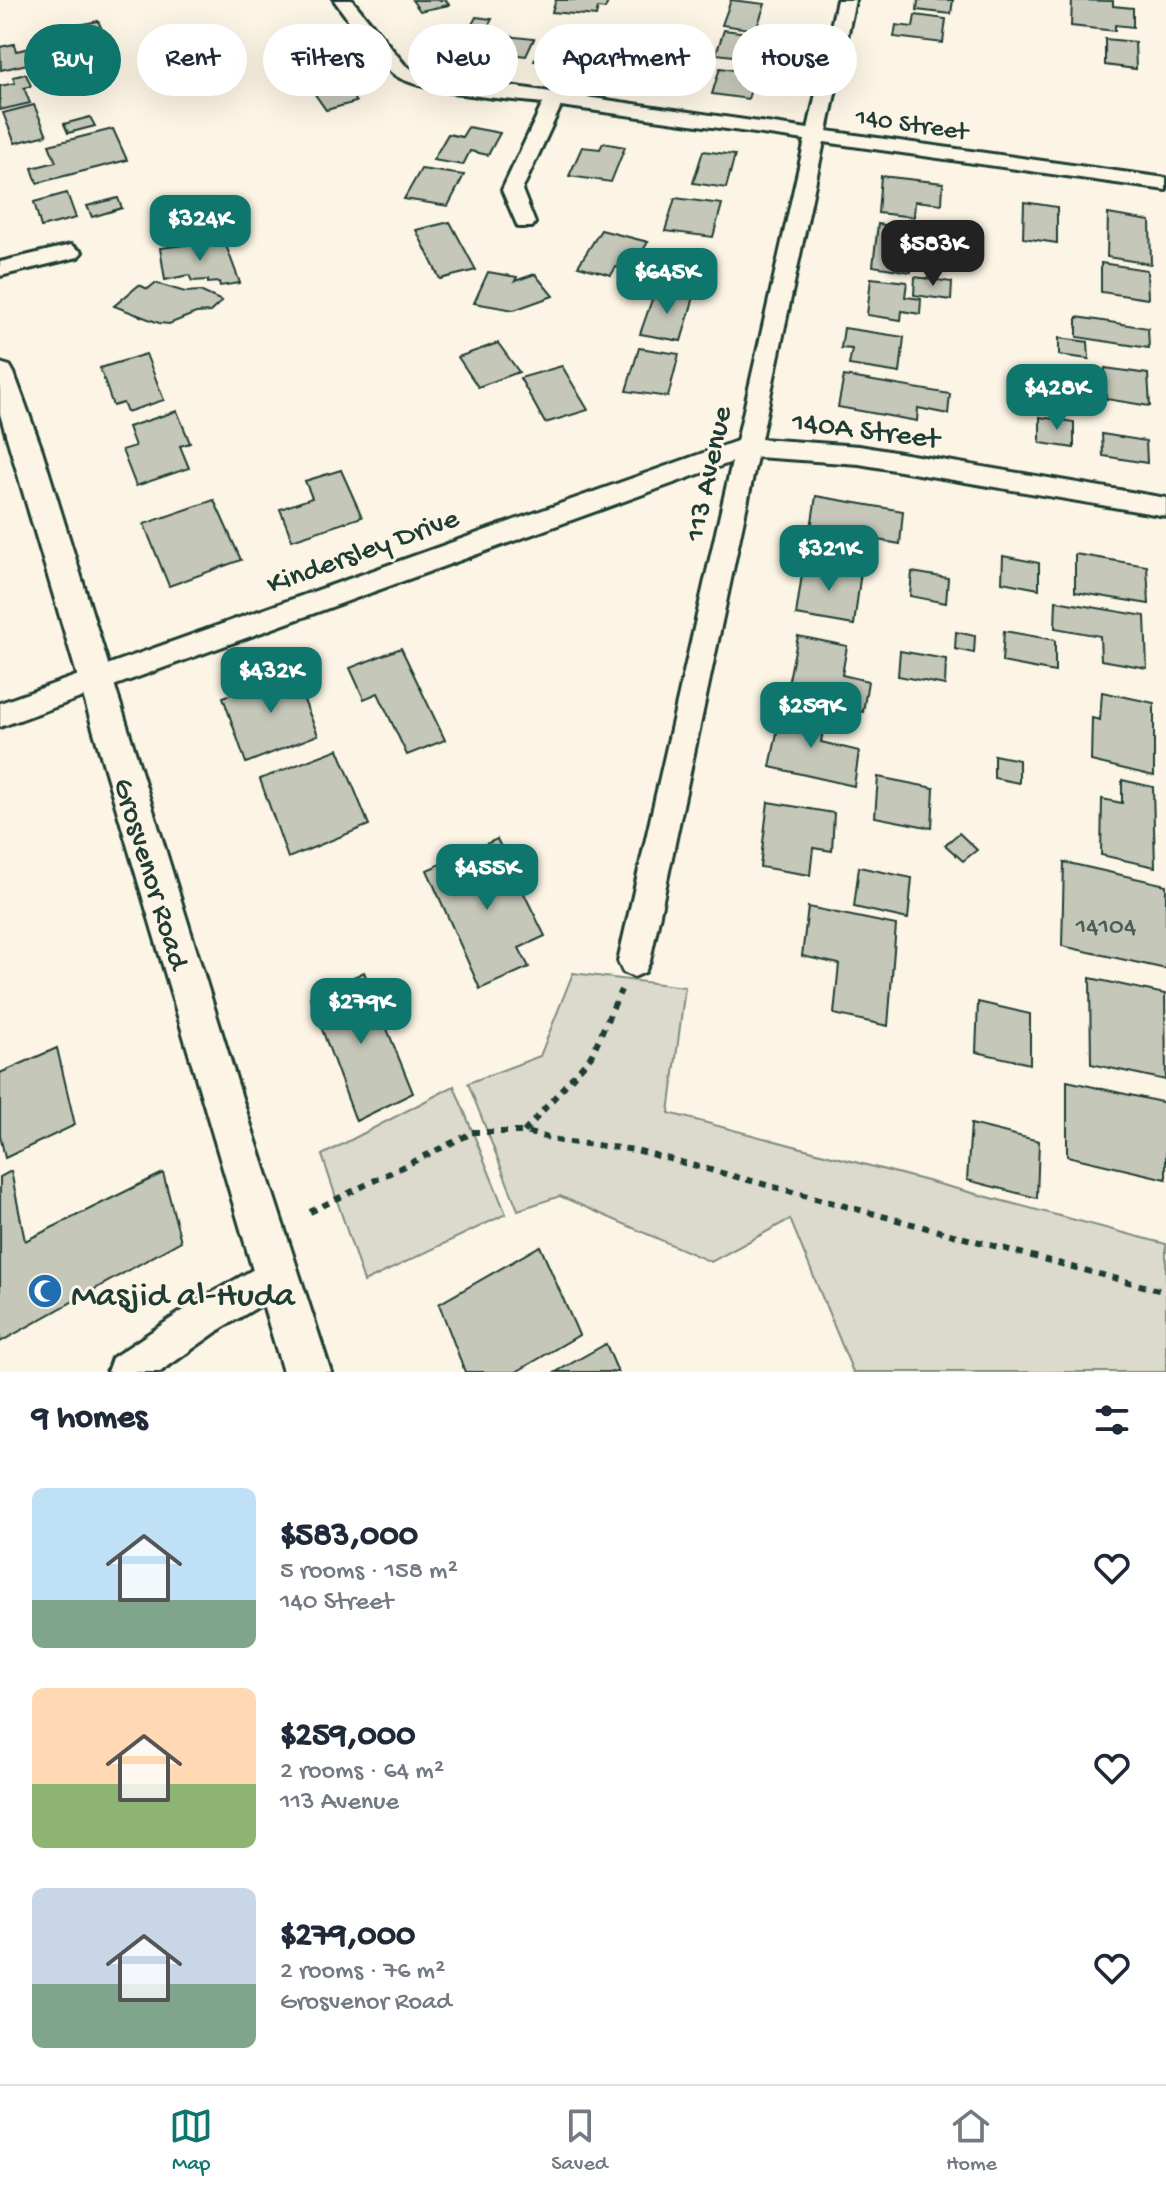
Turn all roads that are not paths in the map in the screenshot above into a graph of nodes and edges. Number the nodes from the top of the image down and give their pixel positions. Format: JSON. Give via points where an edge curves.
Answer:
{"nodes":[{"id":1,"x":343,"y":0,"type":"edge"},
{"id":2,"x":846,"y":0,"type":"edge"},
{"id":3,"x":554,"y":100,"type":"junction"},
{"id":4,"x":816,"y":135,"type":"junction"},
{"id":5,"x":1166,"y":184,"type":"edge"},
{"id":6,"x":525,"y":223,"type":"dead end"},
{"id":7,"x":71,"y":252,"type":"dead end"},
{"id":8,"x":0,"y":269,"type":"edge"},
{"id":9,"x":0,"y":373,"type":"edge"},
{"id":10,"x":747,"y":447,"type":"junction"},
{"id":11,"x":1166,"y":507,"type":"edge"},
{"id":12,"x":94,"y":681,"type":"junction"},
{"id":13,"x":0,"y":715,"type":"edge"},
{"id":14,"x":634,"y":961,"type":"road end"},
{"id":15,"x":277,"y":1275,"type":"junction"},
{"id":16,"x":126,"y":1372,"type":"edge"},
{"id":17,"x":307,"y":1372,"type":"edge"}],
"edges":[{"from":1,"to":3,"type":"street","name":"140 Street","via":[[399,69],[413,77]]},
{"from":2,"to":4,"type":"street","name":"113 Avenue"},
{"from":3,"to":4,"type":"street","name":"140 Street"},
{"from":3,"to":6,"type":"street","via":[[512,190]]},
{"from":4,"to":5,"type":"street","name":"140 Street"},
{"from":4,"to":10,"type":"street","name":"113 Avenue"},
{"from":7,"to":8,"type":"street"},
{"from":9,"to":12,"type":"street","name":"Grosvenor Road"},
{"from":10,"to":11,"type":"street","name":"140A Street","via":[[859,455]]},
{"from":10,"to":12,"type":"street","name":"Kindersley Drive"},
{"from":10,"to":14,"type":"street","name":"113 Avenue"},
{"from":12,"to":13,"type":"street","name":"Kindersley Drive"},
{"from":12,"to":15,"type":"street","name":"Grosvenor Road"},
{"from":15,"to":16,"type":"street"},
{"from":15,"to":17,"type":"street","name":"Grosvenor Road"}]}
